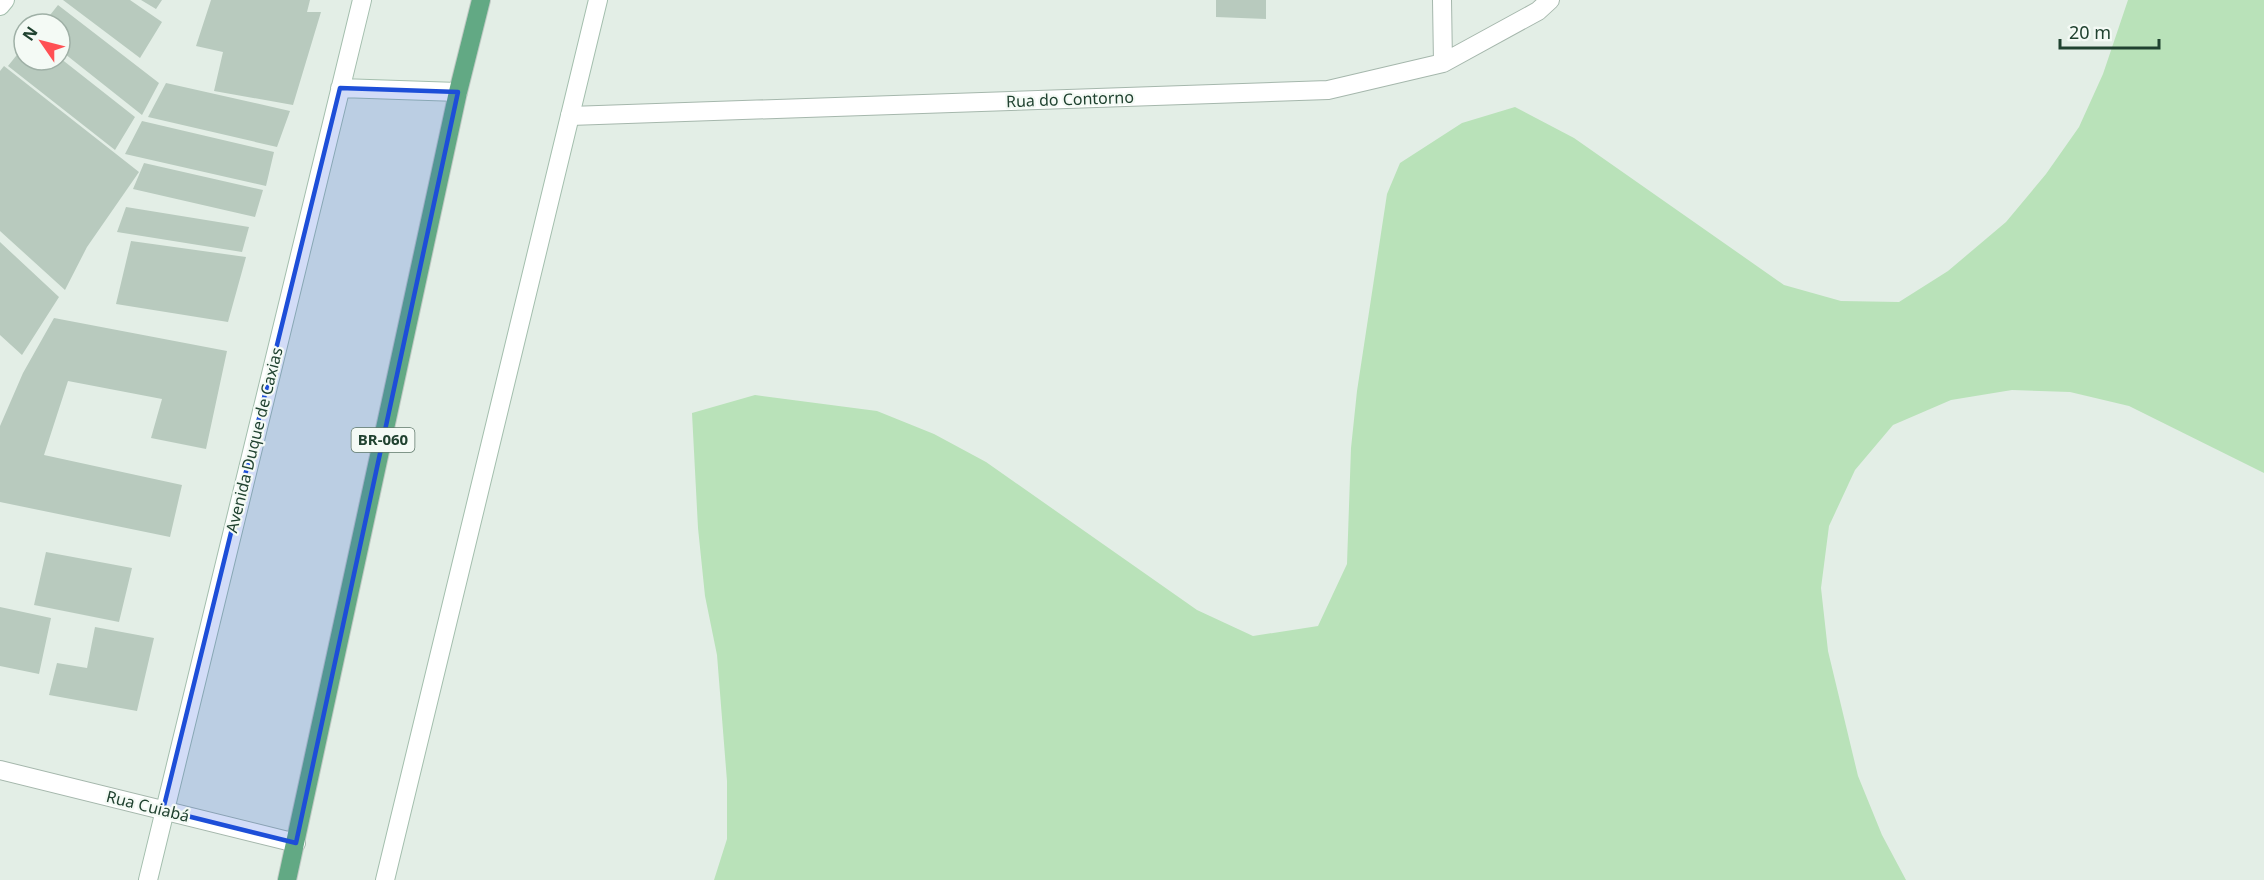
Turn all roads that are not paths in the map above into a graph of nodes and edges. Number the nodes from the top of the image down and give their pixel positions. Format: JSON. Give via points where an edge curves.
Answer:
{"nodes":[{"id":1,"x":5,"y":0,"type":"edge"},
{"id":2,"x":362,"y":0,"type":"edge"},
{"id":3,"x":481,"y":0,"type":"edge"},
{"id":4,"x":598,"y":0,"type":"edge"},
{"id":5,"x":1442,"y":0,"type":"edge"},
{"id":6,"x":1550,"y":0,"type":"edge"},
{"id":7,"x":0,"y":6,"type":"edge"},
{"id":8,"x":1443,"y":63,"type":"junction"},
{"id":9,"x":340,"y":88,"type":"junction"},
{"id":10,"x":458,"y":92,"type":"junction"},
{"id":11,"x":570,"y":116,"type":"junction"},
{"id":12,"x":0,"y":770,"type":"edge"},
{"id":13,"x":163,"y":810,"type":"junction"},
{"id":14,"x":296,"y":843,"type":"junction"},
{"id":15,"x":148,"y":880,"type":"edge"},
{"id":16,"x":287,"y":880,"type":"edge"},
{"id":17,"x":385,"y":880,"type":"edge"}],
"edges":[{"from":1,"to":7,"type":"street"},
{"from":2,"to":9,"type":"street","name":"Avenida Duque de Caxias"},
{"from":3,"to":10,"type":"main road","number":"BR-060"},
{"from":4,"to":11,"type":"street"},
{"from":5,"to":8,"type":"street"},
{"from":6,"to":8,"type":"street","name":"Rua do Contorno","via":[[1538,11]]},
{"from":8,"to":11,"type":"street","name":"Rua do Contorno","via":[[1328,90]]},
{"from":9,"to":10,"type":"street"},
{"from":9,"to":13,"type":"street","name":"Avenida Duque de Caxias"},
{"from":10,"to":14,"type":"main road","number":"BR-060"},
{"from":11,"to":17,"type":"street"},
{"from":12,"to":13,"type":"street","name":"Rua Cuiabá"},
{"from":13,"to":14,"type":"street","name":"Rua Cuiabá"},
{"from":13,"to":15,"type":"street","name":"Avenida Duque de Caxias"},
{"from":14,"to":16,"type":"main road","number":"BR-060"}]}
